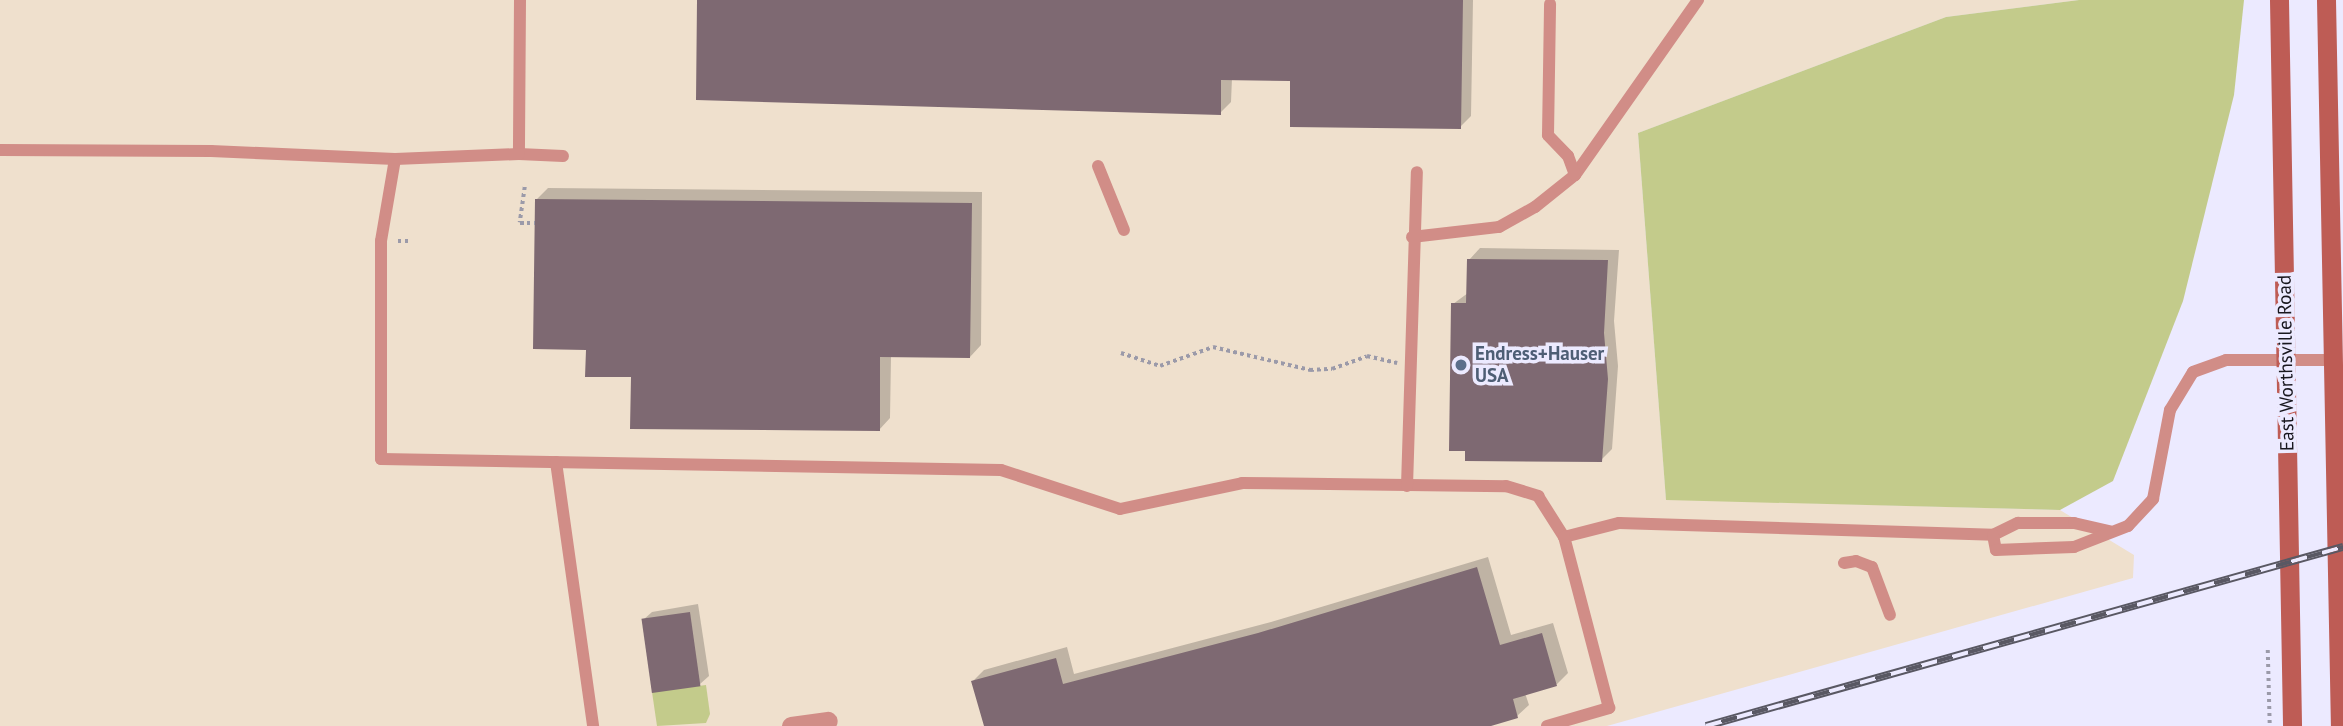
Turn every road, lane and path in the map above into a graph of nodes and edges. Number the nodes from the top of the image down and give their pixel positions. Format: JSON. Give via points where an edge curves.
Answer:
{"nodes":[{"id":1,"x":520,"y":0,"type":"edge"},
{"id":2,"x":1698,"y":0,"type":"edge"},
{"id":3,"x":2279,"y":0,"type":"edge"},
{"id":4,"x":2326,"y":0,"type":"edge"},
{"id":5,"x":1550,"y":4,"type":"dead end"},
{"id":6,"x":0,"y":150,"type":"edge"},
{"id":7,"x":519,"y":154,"type":"junction"},
{"id":8,"x":563,"y":156,"type":"dead end"},
{"id":9,"x":395,"y":159,"type":"junction"},
{"id":10,"x":1098,"y":166,"type":"dead end"},
{"id":11,"x":1417,"y":172,"type":"dead end"},
{"id":12,"x":1575,"y":175,"type":"junction"},
{"id":13,"x":525,"y":187,"type":"dead end"},
{"id":14,"x":535,"y":223,"type":"dead end"},
{"id":15,"x":1124,"y":230,"type":"dead end"},
{"id":16,"x":1412,"y":237,"type":"junction"},
{"id":17,"x":398,"y":241,"type":"dead end"},
{"id":18,"x":411,"y":241,"type":"dead end"},
{"id":19,"x":1121,"y":353,"type":"dead end"},
{"id":20,"x":2286,"y":359,"type":"junction"},
{"id":21,"x":2332,"y":360,"type":"junction"},
{"id":22,"x":1410,"y":364,"type":"junction"},
{"id":23,"x":556,"y":462,"type":"junction"},
{"id":24,"x":1407,"y":486,"type":"junction"},
{"id":25,"x":2110,"y":531,"type":"junction"},
{"id":26,"x":1993,"y":535,"type":"junction"},
{"id":27,"x":1564,"y":537,"type":"junction"},
{"id":28,"x":1844,"y":563,"type":"dead end"},
{"id":29,"x":1890,"y":615,"type":"dead end"},
{"id":30,"x":828,"y":721,"type":"dead end"},
{"id":31,"x":593,"y":726,"type":"edge"},
{"id":32,"x":791,"y":726,"type":"edge"},
{"id":33,"x":1547,"y":726,"type":"edge"},
{"id":34,"x":2292,"y":726,"type":"edge"},
{"id":35,"x":2340,"y":726,"type":"edge"}],
"edges":[{"from":1,"to":7,"type":"lane"},
{"from":2,"to":12,"type":"lane"},
{"from":3,"to":20,"type":"main road","name":"East Worthsville Road"},
{"from":4,"to":21,"type":"main road"},
{"from":5,"to":12,"type":"lane","via":[[1548,135],[1568,156]]},
{"from":6,"to":9,"type":"lane","via":[[211,151]]},
{"from":7,"to":8,"type":"lane"},
{"from":7,"to":9,"type":"lane"},
{"from":9,"to":23,"type":"lane","via":[[381,241],[381,459]]},
{"from":10,"to":15,"type":"lane"},
{"from":11,"to":16,"type":"lane"},
{"from":12,"to":16,"type":"lane","via":[[1535,207],[1499,227]]},
{"from":13,"to":14,"type":"path","via":[[520,223]]},
{"from":16,"to":22,"type":"lane"},
{"from":17,"to":18,"type":"path"},
{"from":19,"to":22,"type":"path","via":[[1160,366],[1213,347],[1310,370],[1332,369],[1367,356]]},
{"from":20,"to":21,"type":"lane"},
{"from":20,"to":25,"type":"lane","via":[[2210,363],[2193,372],[2170,410],[2153,499],[2128,526]]},
{"from":20,"to":34,"type":"main road","name":"East Worthsville Road"},
{"from":21,"to":35,"type":"main road"},
{"from":22,"to":24,"type":"lane"},
{"from":23,"to":24,"type":"lane","via":[[1000,470],[1120,509],[1225,485]]},
{"from":23,"to":31,"type":"lane"},
{"from":24,"to":27,"type":"lane","via":[[1522,489],[1538,496]]},
{"from":25,"to":26,"type":"lane","via":[[2074,523],[2018,523]]},
{"from":25,"to":26,"type":"lane","via":[[2074,547],[1996,550]]},
{"from":26,"to":27,"type":"lane","via":[[1619,523]]},
{"from":27,"to":33,"type":"lane","via":[[1609,708]]},
{"from":28,"to":29,"type":"lane","via":[[1856,561],[1872,567]]},
{"from":30,"to":32,"type":"street"}]}
